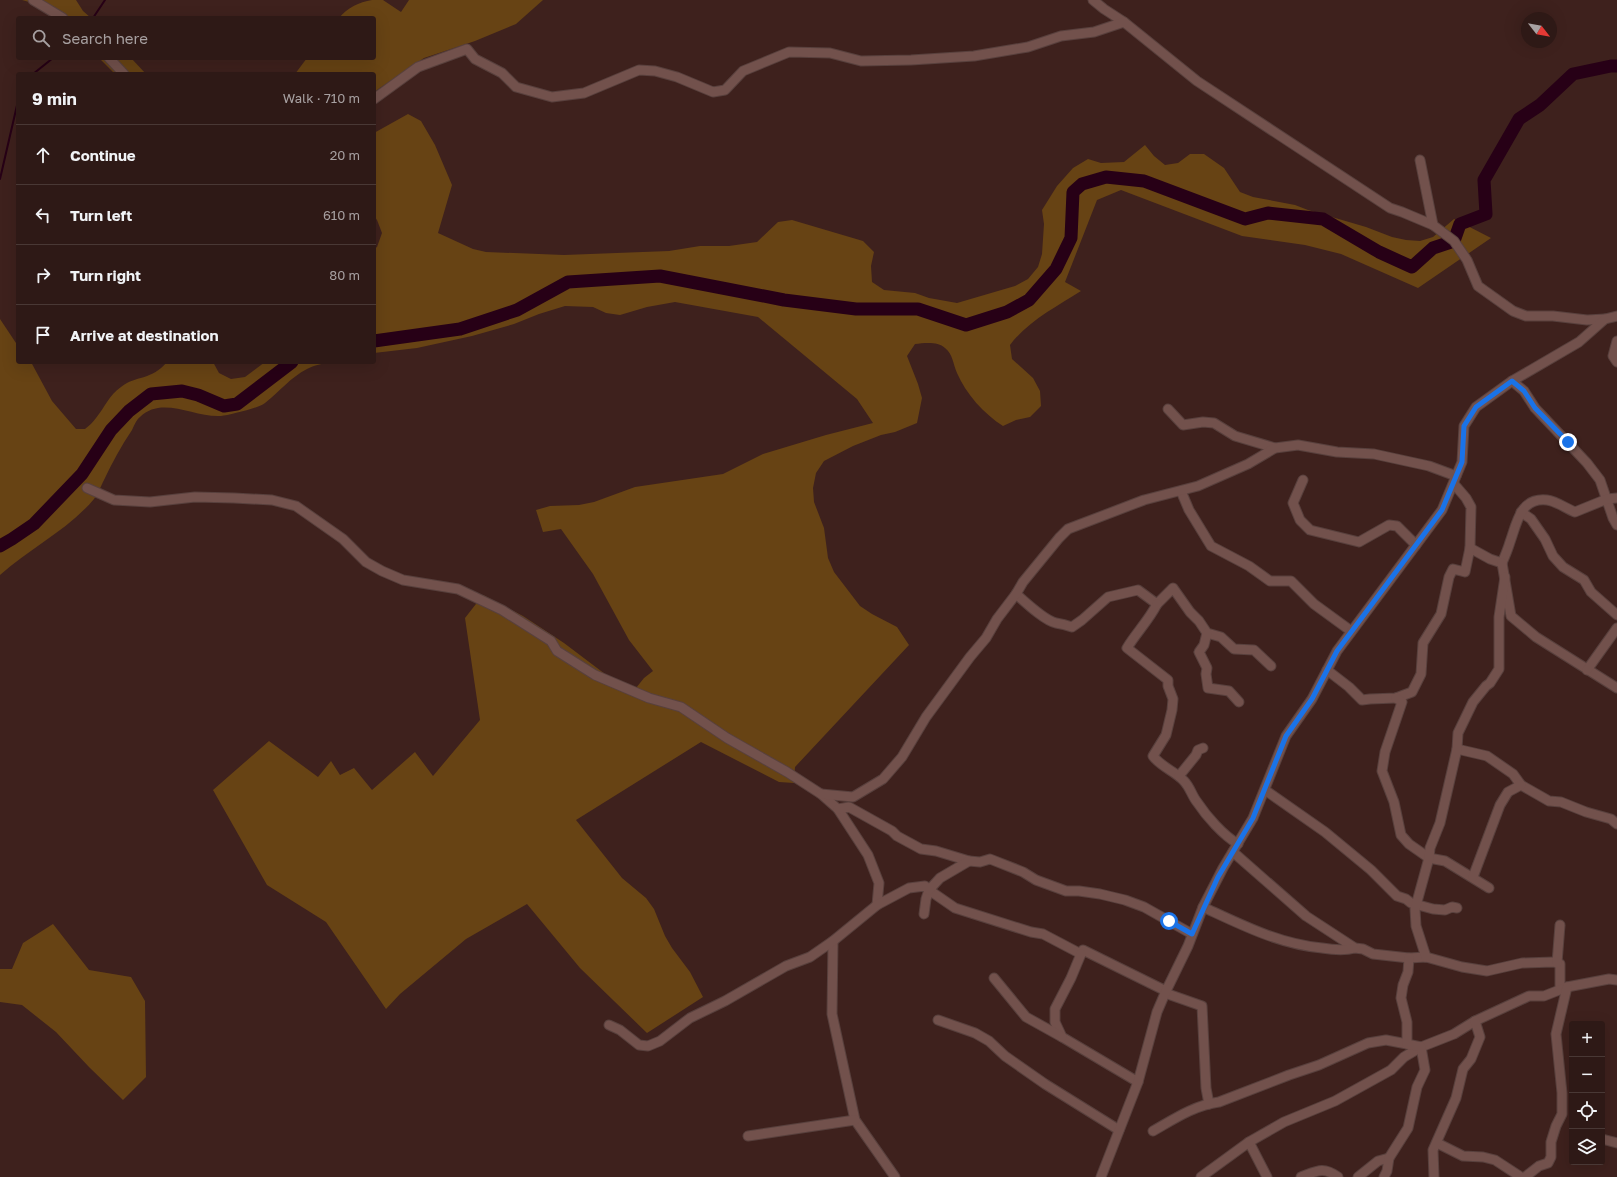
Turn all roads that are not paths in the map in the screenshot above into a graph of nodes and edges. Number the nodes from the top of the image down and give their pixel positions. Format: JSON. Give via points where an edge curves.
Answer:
{"nodes":[{"id":1,"x":33,"y":0,"type":"edge"},
{"id":2,"x":1093,"y":0,"type":"edge"},
{"id":3,"x":60,"y":16,"type":"edge"},
{"id":4,"x":1124,"y":22,"type":"junction"},
{"id":5,"x":111,"y":60,"type":"edge"},
{"id":6,"x":122,"y":72,"type":"edge"},
{"id":7,"x":376,"y":98,"type":"edge"},
{"id":8,"x":1420,"y":160,"type":"dead end"},
{"id":9,"x":1434,"y":225,"type":"junction"},
{"id":10,"x":1616,"y":318,"type":"edge"},
{"id":11,"x":1605,"y":319,"type":"junction"},
{"id":12,"x":1617,"y":341,"type":"edge"},
{"id":13,"x":1617,"y":362,"type":"edge"},
{"id":14,"x":1512,"y":381,"type":"junction"},
{"id":15,"x":1168,"y":408,"type":"dead end"},
{"id":16,"x":1275,"y":448,"type":"junction"},
{"id":17,"x":1303,"y":480,"type":"dead end"},
{"id":18,"x":1455,"y":480,"type":"junction"},
{"id":19,"x":87,"y":488,"type":"dead end"},
{"id":20,"x":1181,"y":491,"type":"junction"},
{"id":21,"x":1617,"y":498,"type":"edge"},
{"id":22,"x":1607,"y":499,"type":"junction"},
{"id":23,"x":1521,"y":512,"type":"junction"},
{"id":24,"x":1617,"y":525,"type":"edge"},
{"id":25,"x":1416,"y":545,"type":"junction"},
{"id":26,"x":1470,"y":548,"type":"junction"},
{"id":27,"x":1502,"y":563,"type":"junction"},
{"id":28,"x":1505,"y":577,"type":"junction"},
{"id":29,"x":1016,"y":594,"type":"junction"},
{"id":30,"x":1157,"y":604,"type":"junction"},
{"id":31,"x":1617,"y":615,"type":"edge"},
{"id":32,"x":1351,"y":631,"type":"junction"},
{"id":33,"x":1206,"y":633,"type":"junction"},
{"id":34,"x":1616,"y":633,"type":"edge"},
{"id":35,"x":1271,"y":666,"type":"dead end"},
{"id":36,"x":1327,"y":670,"type":"junction"},
{"id":37,"x":1587,"y":670,"type":"junction"},
{"id":38,"x":1617,"y":688,"type":"edge"},
{"id":39,"x":1396,"y":698,"type":"junction"},
{"id":40,"x":1239,"y":702,"type":"dead end"},
{"id":41,"x":1203,"y":748,"type":"dead end"},
{"id":42,"x":1458,"y":748,"type":"junction"},
{"id":43,"x":1179,"y":776,"type":"junction"},
{"id":44,"x":1521,"y":785,"type":"junction"},
{"id":45,"x":1265,"y":790,"type":"junction"},
{"id":46,"x":821,"y":794,"type":"junction"},
{"id":47,"x":838,"y":809,"type":"junction"},
{"id":48,"x":1617,"y":824,"type":"edge"},
{"id":49,"x":1238,"y":844,"type":"junction"},
{"id":50,"x":1233,"y":852,"type":"junction"},
{"id":51,"x":1429,"y":858,"type":"junction"},
{"id":52,"x":969,"y":861,"type":"junction"},
{"id":53,"x":1473,"y":877,"type":"junction"},
{"id":54,"x":1489,"y":888,"type":"dead end"},
{"id":55,"x":929,"y":890,"type":"junction"},
{"id":56,"x":1417,"y":904,"type":"junction"},
{"id":57,"x":878,"y":905,"type":"junction"},
{"id":58,"x":1203,"y":907,"type":"junction"},
{"id":59,"x":1457,"y":908,"type":"dead end"},
{"id":60,"x":924,"y":914,"type":"dead end"},
{"id":61,"x":1560,"y":925,"type":"dead end"},
{"id":62,"x":1192,"y":934,"type":"junction"},
{"id":63,"x":834,"y":941,"type":"junction"},
{"id":64,"x":1355,"y":948,"type":"junction"},
{"id":65,"x":1082,"y":954,"type":"junction"},
{"id":66,"x":1426,"y":957,"type":"junction"},
{"id":67,"x":1409,"y":958,"type":"junction"},
{"id":68,"x":1557,"y":963,"type":"junction"},
{"id":69,"x":994,"y":978,"type":"dead end"},
{"id":70,"x":1617,"y":980,"type":"edge"},
{"id":71,"x":1564,"y":988,"type":"junction"},
{"id":72,"x":1165,"y":992,"type":"junction"},
{"id":73,"x":938,"y":1020,"type":"dead end"},
{"id":74,"x":1475,"y":1021,"type":"junction"},
{"id":75,"x":609,"y":1026,"type":"dead end"},
{"id":76,"x":1062,"y":1037,"type":"junction"},
{"id":77,"x":1407,"y":1044,"type":"junction"},
{"id":78,"x":1421,"y":1047,"type":"junction"},
{"id":79,"x":1138,"y":1082,"type":"junction"},
{"id":80,"x":1209,"y":1104,"type":"junction"},
{"id":81,"x":856,"y":1120,"type":"junction"},
{"id":82,"x":1119,"y":1130,"type":"junction"},
{"id":83,"x":1153,"y":1131,"type":"dead end"},
{"id":84,"x":748,"y":1136,"type":"dead end"},
{"id":85,"x":1605,"y":1140,"type":"edge"},
{"id":86,"x":1249,"y":1142,"type":"junction"},
{"id":87,"x":1617,"y":1142,"type":"edge"},
{"id":88,"x":1437,"y":1143,"type":"junction"},
{"id":89,"x":1389,"y":1158,"type":"junction"},
{"id":90,"x":894,"y":1177,"type":"edge"},
{"id":91,"x":1101,"y":1177,"type":"edge"},
{"id":92,"x":1201,"y":1177,"type":"edge"},
{"id":93,"x":1267,"y":1177,"type":"edge"},
{"id":94,"x":1301,"y":1177,"type":"edge"},
{"id":95,"x":1338,"y":1177,"type":"edge"},
{"id":96,"x":1358,"y":1177,"type":"edge"},
{"id":97,"x":1384,"y":1177,"type":"edge"},
{"id":98,"x":1434,"y":1177,"type":"edge"},
{"id":99,"x":1521,"y":1177,"type":"edge"},
{"id":100,"x":1525,"y":1177,"type":"edge"}],
"edges":[{"from":1,"to":3,"type":"street"},
{"from":2,"to":4,"type":"street"},
{"from":4,"to":7,"type":"street","via":[[1094,32],[1062,36],[1028,47],[974,56],[861,61],[830,52],[789,52],[743,71],[725,90],[713,92],[676,77],[639,70],[584,93],[552,97],[516,87],[502,73],[475,59],[467,49],[418,67]]},
{"from":4,"to":9,"type":"street","via":[[1197,81],[1249,116],[1390,208]]},
{"from":5,"to":6,"type":"street"},
{"from":8,"to":9,"type":"street"},
{"from":9,"to":11,"type":"street","via":[[1454,241],[1467,260],[1478,286],[1514,312],[1526,316]]},
{"from":10,"to":11,"type":"street"},
{"from":11,"to":14,"type":"street","via":[[1579,342]]},
{"from":12,"to":13,"type":"street","via":[[1613,356]]},
{"from":14,"to":18,"type":"street","via":[[1476,407],[1464,426],[1462,462]]},
{"from":14,"to":22,"type":"street","via":[[1524,391],[1535,408],[1587,463],[1600,480]]},
{"from":15,"to":16,"type":"street","via":[[1183,425],[1214,423],[1235,436]]},
{"from":16,"to":18,"type":"street","via":[[1298,445],[1337,452],[1374,454],[1429,466]]},
{"from":16,"to":20,"type":"street","via":[[1248,464]]},
{"from":17,"to":25,"type":"street","via":[[1294,502],[1300,520],[1310,530],[1359,542],[1389,525],[1397,526]]},
{"from":18,"to":25,"type":"street","via":[[1442,510]]},
{"from":18,"to":26,"type":"street","via":[[1471,507]]},
{"from":19,"to":46,"type":"street","via":[[114,500],[150,502],[195,497],[226,498],[272,500],[296,506],[343,539],[366,562],[403,580],[458,590],[502,610],[551,641],[557,651],[595,675],[649,698],[681,708],[726,738]]},
{"from":20,"to":29,"type":"street","via":[[1144,500],[1068,529]]},
{"from":20,"to":32,"type":"street","via":[[1189,510],[1211,546],[1249,566],[1270,581],[1291,581],[1314,604]]},
{"from":21,"to":22,"type":"street"},
{"from":22,"to":23,"type":"street","via":[[1575,512],[1547,500],[1530,502]]},
{"from":22,"to":24,"type":"street"},
{"from":23,"to":27,"type":"street"},
{"from":23,"to":31,"type":"street","via":[[1531,519],[1553,556],[1563,567],[1584,580],[1591,592]]},
{"from":25,"to":32,"type":"street"},
{"from":26,"to":27,"type":"street"},
{"from":26,"to":39,"type":"street","via":[[1465,572],[1453,569],[1441,614],[1423,643],[1421,674],[1412,692]]},
{"from":27,"to":28,"type":"street"},
{"from":28,"to":37,"type":"street","via":[[1511,616],[1536,637]]},
{"from":28,"to":42,"type":"street","via":[[1499,616],[1499,669],[1473,702],[1458,733]]},
{"from":29,"to":30,"type":"street","via":[[1032,609],[1055,623],[1072,627],[1108,597],[1118,594],[1138,590]]},
{"from":29,"to":46,"type":"street","via":[[926,717],[902,757],[883,779],[853,797]]},
{"from":30,"to":33,"type":"street","via":[[1173,588]]},
{"from":30,"to":43,"type":"street","via":[[1127,648],[1168,680],[1173,699],[1172,710],[1166,735],[1153,756],[1157,762]]},
{"from":32,"to":36,"type":"street"},
{"from":33,"to":35,"type":"street","via":[[1221,637],[1234,649],[1254,650]]},
{"from":33,"to":40,"type":"street","via":[[1204,645],[1199,652],[1207,668],[1208,688],[1229,691]]},
{"from":34,"to":37,"type":"street"},
{"from":36,"to":39,"type":"street","via":[[1362,700]]},
{"from":36,"to":45,"type":"street","via":[[1312,699],[1286,736]]},
{"from":37,"to":38,"type":"street"},
{"from":39,"to":51,"type":"street","via":[[1402,702],[1384,752],[1382,771],[1394,802],[1400,835]]},
{"from":41,"to":43,"type":"street","via":[[1198,750]]},
{"from":42,"to":44,"type":"street","via":[[1487,756],[1513,774]]},
{"from":42,"to":51,"type":"street"},
{"from":43,"to":49,"type":"street","via":[[1227,837]]},
{"from":44,"to":48,"type":"street","via":[[1549,801],[1561,802],[1612,819]]},
{"from":44,"to":53,"type":"street","via":[[1508,792],[1500,805]]},
{"from":45,"to":49,"type":"street"},
{"from":45,"to":56,"type":"street","via":[[1325,832],[1371,870],[1397,896]]},
{"from":46,"to":47,"type":"street"},
{"from":47,"to":52,"type":"street","via":[[849,807],[921,849]]},
{"from":47,"to":57,"type":"street","via":[[868,855],[879,883]]},
{"from":49,"to":50,"type":"street"},
{"from":50,"to":58,"type":"street"},
{"from":50,"to":64,"type":"street","via":[[1306,916]]},
{"from":51,"to":53,"type":"street","via":[[1445,861]]},
{"from":51,"to":56,"type":"street"},
{"from":52,"to":55,"type":"street","via":[[940,878]]},
{"from":52,"to":62,"type":"street","via":[[980,862],[990,859],[1066,891],[1089,892],[1125,900],[1144,907]]},
{"from":53,"to":54,"type":"street"},
{"from":55,"to":57,"type":"street","via":[[925,886],[909,888]]},
{"from":55,"to":60,"type":"street"},
{"from":55,"to":65,"type":"street","via":[[955,908],[1043,934]]},
{"from":56,"to":59,"type":"street","via":[[1433,909]]},
{"from":56,"to":66,"type":"street","via":[[1414,916]]},
{"from":57,"to":63,"type":"street"},
{"from":58,"to":62,"type":"street"},
{"from":58,"to":64,"type":"street","via":[[1279,940],[1345,951]]},
{"from":61,"to":68,"type":"street"},
{"from":62,"to":72,"type":"street"},
{"from":63,"to":75,"type":"street","via":[[810,957],[786,966],[690,1018],[660,1041],[648,1046],[639,1045],[620,1030]]},
{"from":63,"to":81,"type":"street","via":[[832,1014]]},
{"from":64,"to":67,"type":"street","via":[[1363,948],[1373,954]]},
{"from":65,"to":72,"type":"street","via":[[1083,950]]},
{"from":65,"to":76,"type":"street","via":[[1055,1009],[1055,1022]]},
{"from":66,"to":67,"type":"street"},
{"from":66,"to":68,"type":"street","via":[[1487,971],[1522,963]]},
{"from":67,"to":77,"type":"street","via":[[1401,998],[1407,1022]]},
{"from":68,"to":71,"type":"street","via":[[1560,964]]},
{"from":69,"to":76,"type":"street","via":[[1026,1017]]},
{"from":70,"to":71,"type":"street","via":[[1609,979]]},
{"from":71,"to":74,"type":"street","via":[[1544,996],[1529,996]]},
{"from":71,"to":100,"type":"street","via":[[1556,1034],[1562,1114],[1551,1142],[1551,1157],[1548,1163],[1539,1166]]},
{"from":72,"to":79,"type":"street"},
{"from":72,"to":80,"type":"street","via":[[1202,1006]]},
{"from":73,"to":82,"type":"street","via":[[975,1033],[989,1041],[1005,1056],[1045,1084]]},
{"from":74,"to":78,"type":"street","via":[[1454,1034]]},
{"from":74,"to":88,"type":"street","via":[[1480,1037],[1471,1059],[1463,1069],[1456,1098]]},
{"from":76,"to":79,"type":"street"},
{"from":77,"to":78,"type":"street"},
{"from":77,"to":80,"type":"street","via":[[1386,1040],[1368,1043],[1319,1065]]},
{"from":78,"to":86,"type":"street","via":[[1404,1056],[1391,1070],[1335,1101],[1284,1122]]},
{"from":78,"to":89,"type":"street","via":[[1425,1070],[1416,1087],[1408,1128]]},
{"from":79,"to":82,"type":"street"},
{"from":80,"to":83,"type":"street","via":[[1191,1110]]},
{"from":81,"to":84,"type":"street"},
{"from":81,"to":90,"type":"street"},
{"from":82,"to":91,"type":"street"},
{"from":85,"to":87,"type":"street"},
{"from":86,"to":92,"type":"street"},
{"from":86,"to":93,"type":"street"},
{"from":88,"to":98,"type":"street","via":[[1433,1150]]},
{"from":88,"to":99,"type":"street","via":[[1463,1156],[1495,1160]]},
{"from":89,"to":96,"type":"street","via":[[1378,1161]]},
{"from":89,"to":97,"type":"street"},
{"from":94,"to":95,"type":"street","via":[[1320,1170],[1329,1170]]}]}
